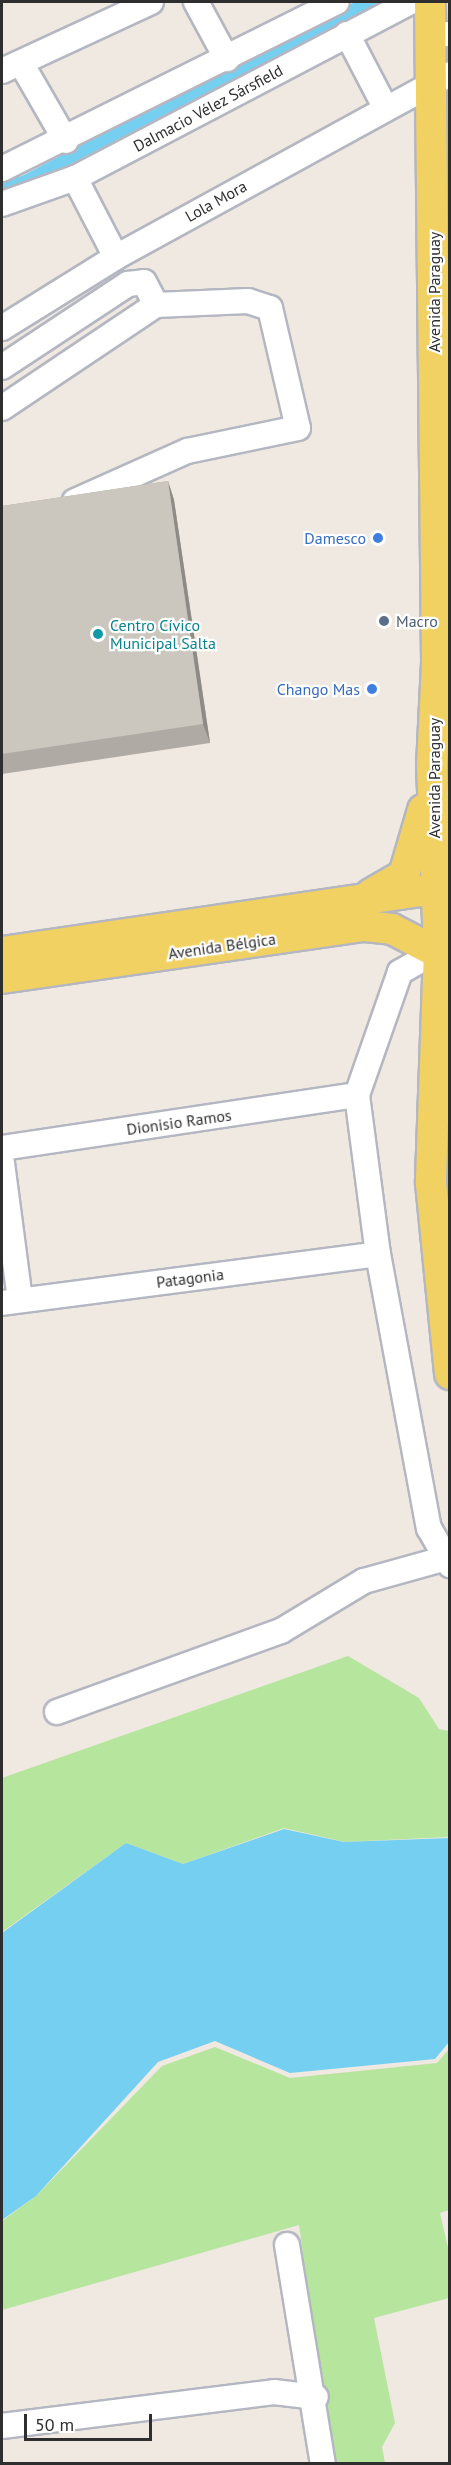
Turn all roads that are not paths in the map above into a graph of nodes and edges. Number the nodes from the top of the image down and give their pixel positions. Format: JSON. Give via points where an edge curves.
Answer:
{"nodes":[{"id":1,"x":151,"y":2,"type":"edge"},
{"id":2,"x":196,"y":2,"type":"edge"},
{"id":3,"x":337,"y":2,"type":"edge"},
{"id":4,"x":410,"y":2,"type":"edge"},
{"id":5,"x":430,"y":2,"type":"edge"},
{"id":6,"x":347,"y":34,"type":"junction"},
{"id":7,"x":442,"y":34,"type":"edge"},
{"id":8,"x":227,"y":59,"type":"junction"},
{"id":9,"x":11,"y":67,"type":"edge"},
{"id":10,"x":442,"y":78,"type":"edge"},
{"id":11,"x":385,"y":107,"type":"junction"},
{"id":12,"x":66,"y":141,"type":"junction"},
{"id":13,"x":2,"y":169,"type":"edge"},
{"id":14,"x":75,"y":178,"type":"junction"},
{"id":15,"x":2,"y":204,"type":"edge"},
{"id":16,"x":116,"y":257,"type":"junction"},
{"id":17,"x":442,"y":268,"type":"edge"},
{"id":18,"x":156,"y":305,"type":"junction"},
{"id":19,"x":2,"y":328,"type":"edge"},
{"id":20,"x":2,"y":367,"type":"edge"},
{"id":21,"x":2,"y":408,"type":"edge"},
{"id":22,"x":47,"y":506,"type":"edge"},
{"id":23,"x":443,"y":656,"type":"edge"},
{"id":24,"x":432,"y":766,"type":"junction"},
{"id":25,"x":442,"y":887,"type":"edge"},
{"id":26,"x":361,"y":899,"type":"junction"},
{"id":27,"x":2,"y":952,"type":"edge"},
{"id":28,"x":444,"y":954,"type":"edge"},
{"id":29,"x":2,"y":978,"type":"edge"},
{"id":30,"x":357,"y":1095,"type":"junction"},
{"id":31,"x":2,"y":1148,"type":"edge"},
{"id":32,"x":2,"y":1162,"type":"edge"},
{"id":33,"x":378,"y":1254,"type":"junction"},
{"id":34,"x":10,"y":1302,"type":"edge"},
{"id":35,"x":450,"y":1374,"type":"edge"},
{"id":36,"x":446,"y":1562,"type":"edge"},
{"id":37,"x":57,"y":1712,"type":"dead end"},
{"id":38,"x":287,"y":2245,"type":"dead end"},
{"id":39,"x":316,"y":2397,"type":"junction"},
{"id":40,"x":2,"y":2426,"type":"edge"},
{"id":41,"x":323,"y":2463,"type":"edge"}],
"edges":[{"from":1,"to":9,"type":"street"},
{"from":2,"to":8,"type":"street"},
{"from":3,"to":8,"type":"street","name":"Dalmacio Vélez Sársfield"},
{"from":4,"to":6,"type":"street","name":"Dalmacio Vélez Sársfield"},
{"from":5,"to":7,"type":"main road","name":"Avenida Paraguay"},
{"from":6,"to":11,"type":"street"},
{"from":6,"to":14,"type":"street","name":"Dalmacio Vélez Sársfield"},
{"from":7,"to":10,"type":"main road","name":"Avenida Paraguay"},
{"from":8,"to":12,"type":"street","name":"Dalmacio Vélez Sársfield"},
{"from":9,"to":12,"type":"street"},
{"from":10,"to":11,"type":"street","name":"Lola Mora"},
{"from":10,"to":17,"type":"main road","name":"Avenida Paraguay"},
{"from":11,"to":16,"type":"street","name":"Lola Mora"},
{"from":12,"to":13,"type":"street","name":"Dalmacio Vélez Sársfield"},
{"from":14,"to":15,"type":"street","name":"Dalmacio Vélez Sársfield"},
{"from":14,"to":16,"type":"street"},
{"from":16,"to":19,"type":"street","name":"Lola Mora"},
{"from":17,"to":23,"type":"main road","name":"Avenida Paraguay"},
{"from":18,"to":20,"type":"street","via":[[144,282],[128,284]]},
{"from":18,"to":21,"type":"street"},
{"from":18,"to":22,"type":"street","via":[[255,301],[270,308],[298,428],[187,452],[96,495]]},
{"from":23,"to":24,"type":"main road","name":"Avenida Paraguay"},
{"from":24,"to":25,"type":"main road","name":"Avenida Paraguay"},
{"from":24,"to":26,"type":"main road","via":[[404,875]]},
{"from":25,"to":26,"type":"main road","name":"Avenida Bélgica"},
{"from":25,"to":28,"type":"main road","name":"Avenida Paraguay"},
{"from":26,"to":27,"type":"main road","name":"Avenida Bélgica"},
{"from":28,"to":29,"type":"main road","name":"Avenida Bélgica","via":[[392,929],[365,926]]},
{"from":28,"to":30,"type":"street","via":[[400,972]]},
{"from":28,"to":35,"type":"main road","name":"Avenida Paraguay","via":[[431,1183]]},
{"from":30,"to":31,"type":"street","name":"Dionisio Ramos"},
{"from":30,"to":33,"type":"street"},
{"from":32,"to":34,"type":"street"},
{"from":33,"to":34,"type":"street","name":"Patagonia"},
{"from":33,"to":36,"type":"street","via":[[429,1528]]},
{"from":36,"to":37,"type":"street","via":[[364,1581],[281,1631]]},
{"from":38,"to":39,"type":"street"},
{"from":39,"to":40,"type":"street","via":[[274,2392]]},
{"from":39,"to":41,"type":"street"}]}
